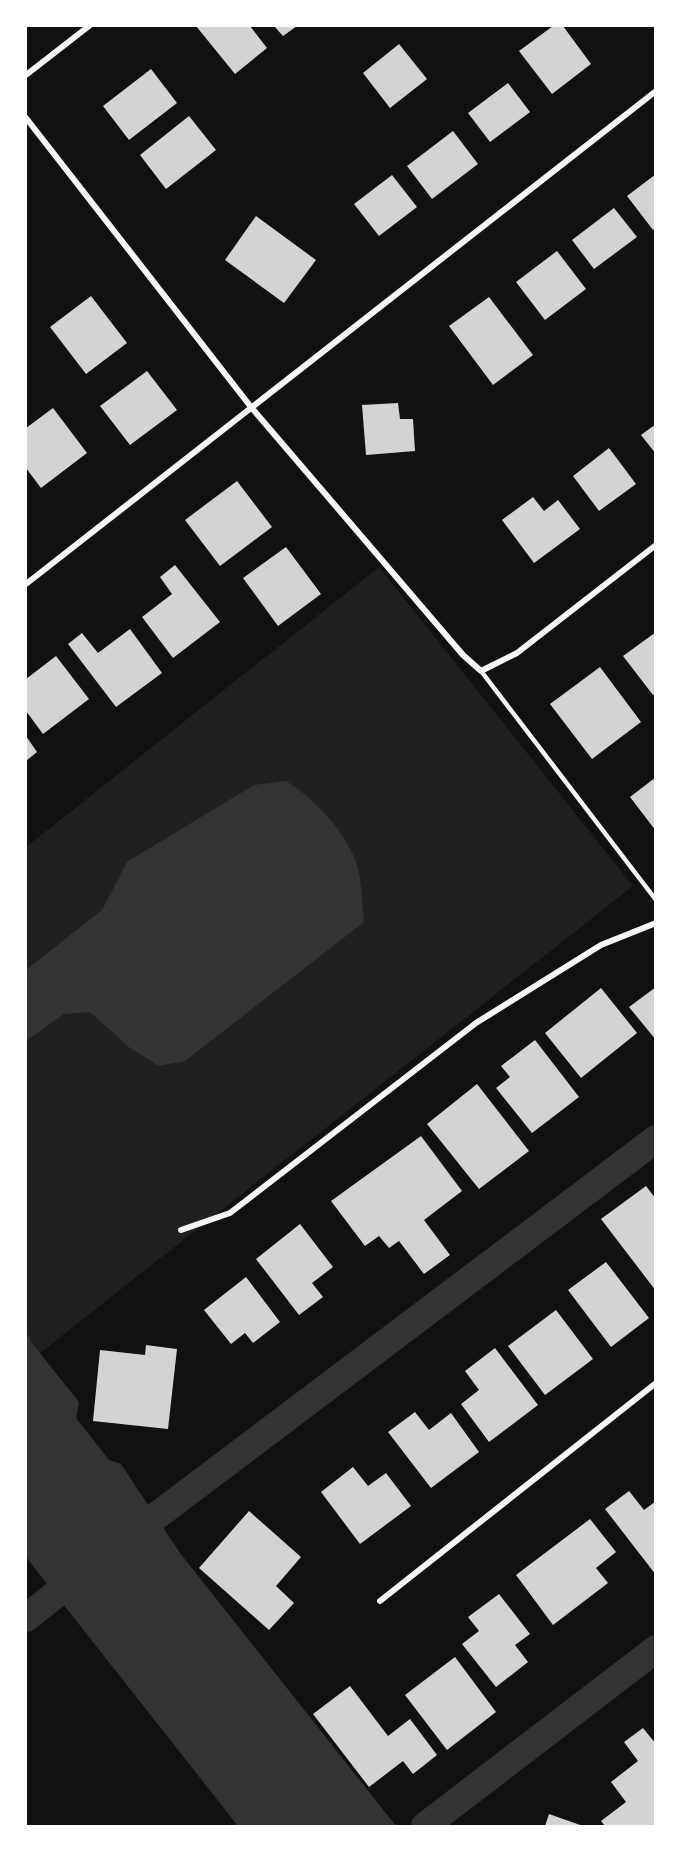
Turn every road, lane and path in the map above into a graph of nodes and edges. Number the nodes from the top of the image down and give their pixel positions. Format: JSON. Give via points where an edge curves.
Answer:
{"nodes":[{"id":1,"x":89,"y":26,"type":"edge"},
{"id":2,"x":26,"y":75,"type":"edge"},
{"id":3,"x":656,"y":91,"type":"edge"},
{"id":4,"x":26,"y":118,"type":"edge"},
{"id":5,"x":251,"y":407,"type":"junction"},
{"id":6,"x":656,"y":545,"type":"edge"},
{"id":7,"x":26,"y":584,"type":"edge"},
{"id":8,"x":482,"y":671,"type":"junction"},
{"id":9,"x":656,"y":900,"type":"edge"},
{"id":10,"x":656,"y":923,"type":"edge"},
{"id":11,"x":182,"y":1230,"type":"dead end"},
{"id":12,"x":656,"y":1383,"type":"edge"},
{"id":13,"x":380,"y":1601,"type":"dead end"}],
"edges":[{"from":1,"to":2,"type":"street"},
{"from":3,"to":5,"type":"street"},
{"from":4,"to":5,"type":"street"},
{"from":5,"to":7,"type":"street"},
{"from":5,"to":8,"type":"street","via":[[463,655]]},
{"from":6,"to":8,"type":"street","via":[[517,653]]},
{"from":8,"to":9,"type":"lane"},
{"from":10,"to":11,"type":"street","via":[[601,945],[476,1023],[230,1213]]},
{"from":12,"to":13,"type":"street"}]}
